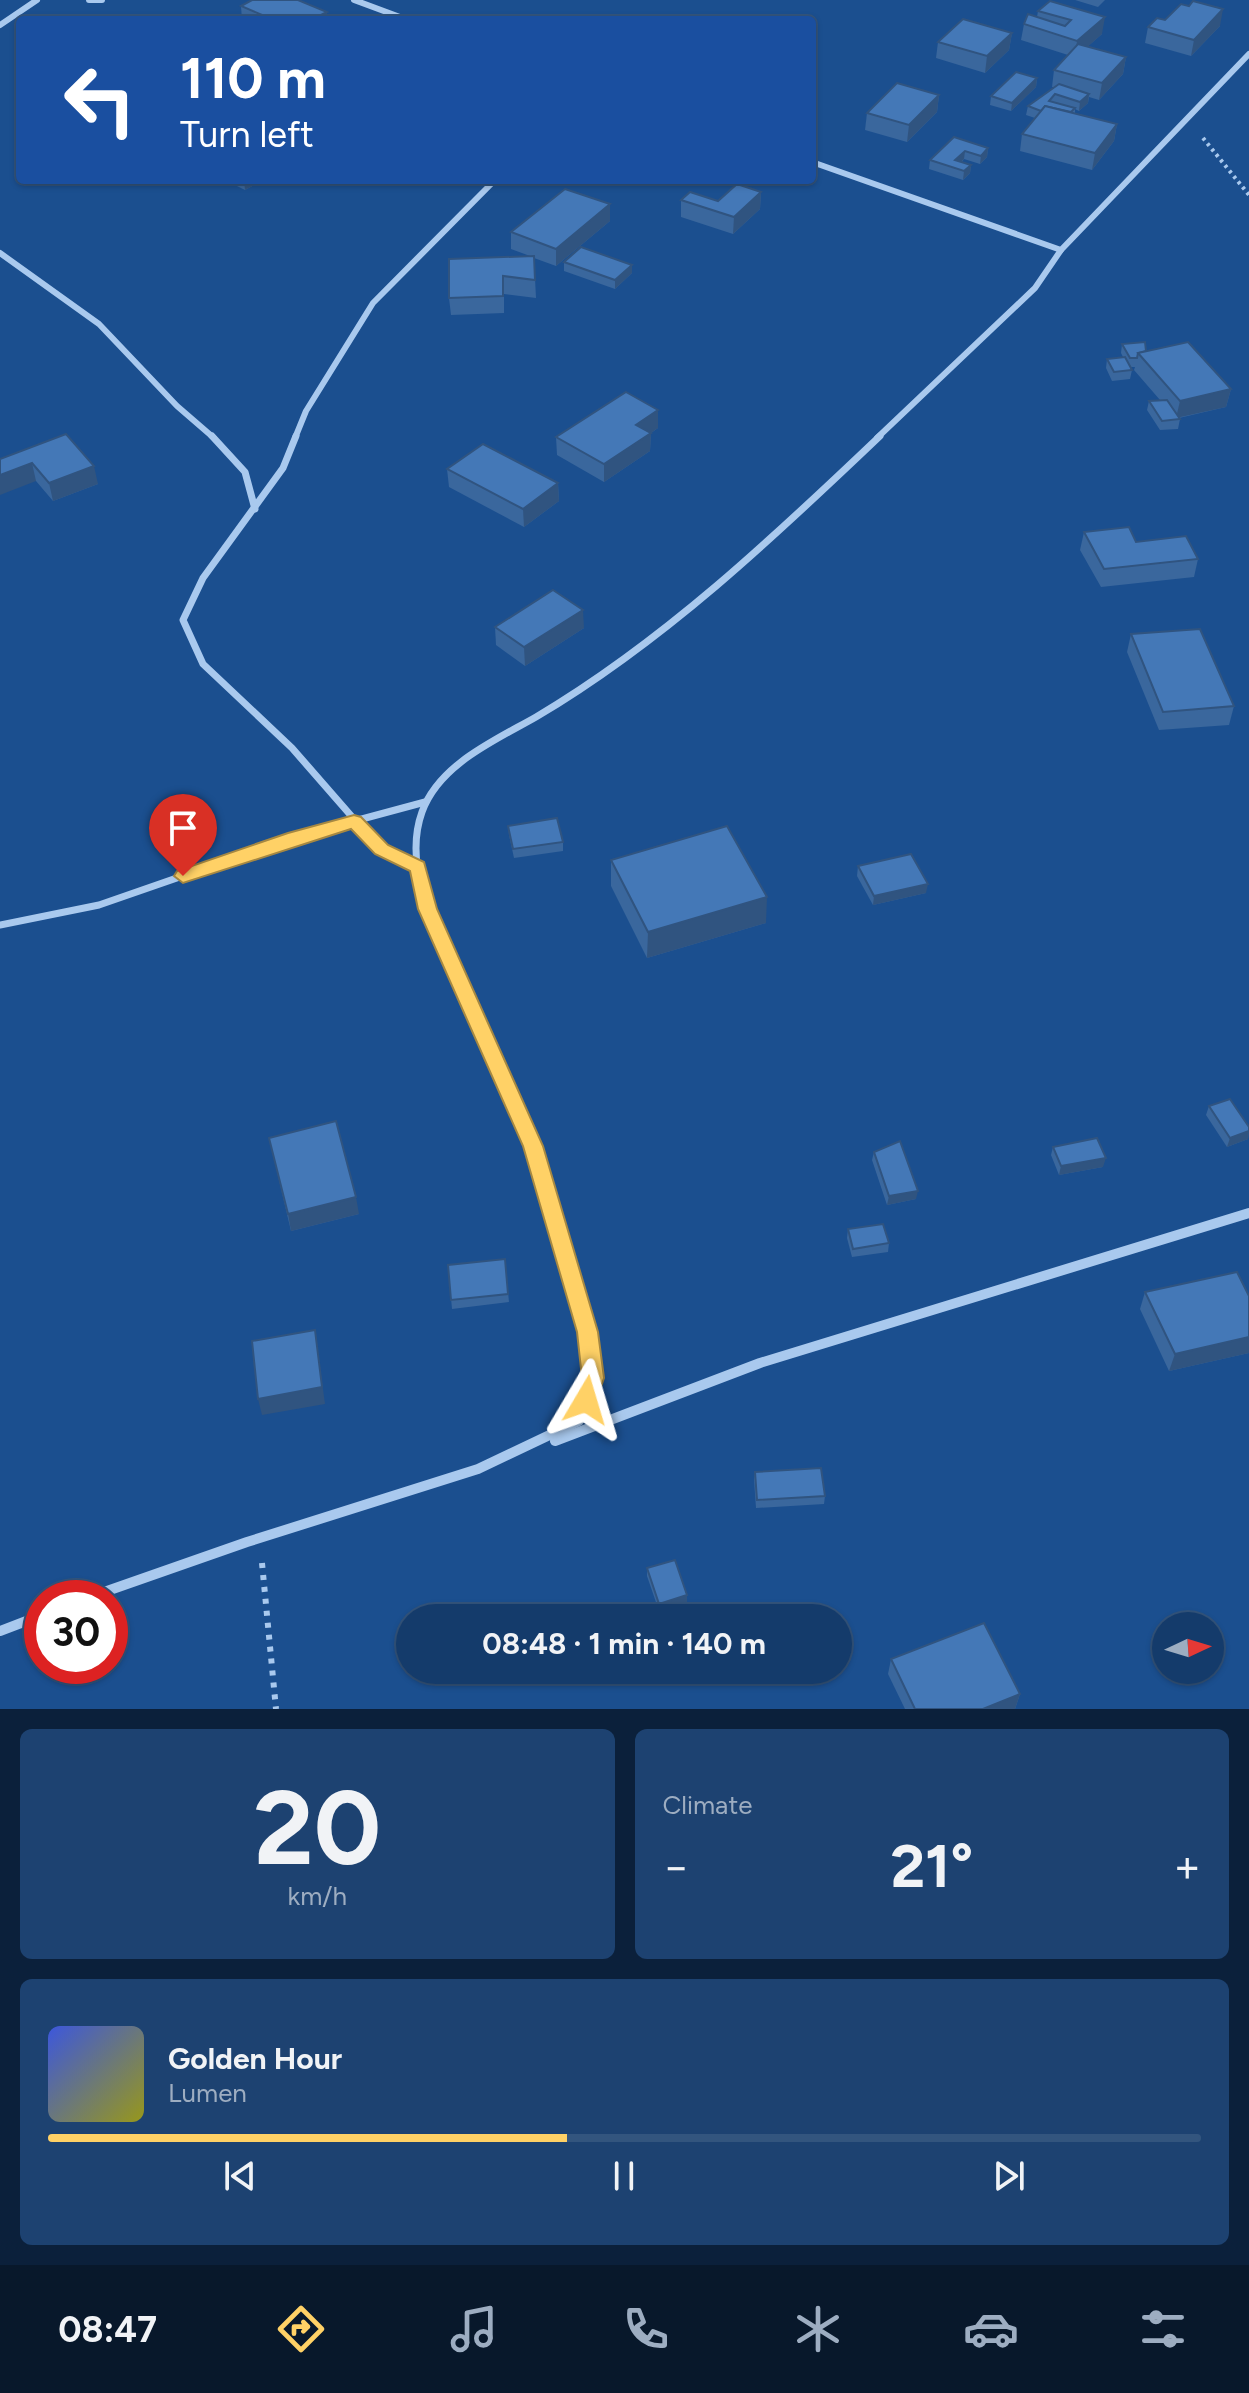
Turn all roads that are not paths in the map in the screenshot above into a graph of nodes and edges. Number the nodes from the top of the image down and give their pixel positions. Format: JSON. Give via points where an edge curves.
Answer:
{"nodes":[{"id":1,"x":37,"y":0,"type":"edge"},
{"id":2,"x":89,"y":0,"type":"edge"},
{"id":3,"x":102,"y":0,"type":"edge"},
{"id":4,"x":354,"y":0,"type":"edge"},
{"id":5,"x":397,"y":16,"type":"edge"},
{"id":6,"x":0,"y":25,"type":"edge"},
{"id":7,"x":1249,"y":54,"type":"edge"},
{"id":8,"x":816,"y":163,"type":"edge"},
{"id":9,"x":491,"y":184,"type":"edge"},
{"id":10,"x":1061,"y":250,"type":"junction"},
{"id":11,"x":0,"y":253,"type":"edge"},
{"id":12,"x":255,"y":509,"type":"junction"},
{"id":13,"x":425,"y":802,"type":"junction"},
{"id":14,"x":354,"y":821,"type":"junction"},
{"id":15,"x":418,"y":867,"type":"junction"},
{"id":16,"x":0,"y":925,"type":"edge"},
{"id":17,"x":1249,"y":1213,"type":"edge"},
{"id":18,"x":487,"y":1466,"type":"junction"},
{"id":19,"x":128,"y":1584,"type":"edge"},
{"id":20,"x":24,"y":1622,"type":"edge"},
{"id":21,"x":0,"y":1631,"type":"edge"}],
"edges":[{"from":1,"to":6,"type":"street"},
{"from":2,"to":3,"type":"street"},
{"from":4,"to":5,"type":"street"},
{"from":7,"to":10,"type":"street"},
{"from":8,"to":10,"type":"street"},
{"from":9,"to":12,"type":"street","via":[[373,303],[306,411],[283,468]]},
{"from":10,"to":13,"type":"street","via":[[1035,288],[811,503],[717,585],[556,704],[450,771]]},
{"from":11,"to":12,"type":"street","via":[[99,324],[211,435],[245,472]]},
{"from":12,"to":14,"type":"street","via":[[203,578],[183,620],[203,664],[292,748]]},
{"from":13,"to":14,"type":"street"},
{"from":13,"to":15,"type":"street"},
{"from":14,"to":15,"type":"street","via":[[381,850]]},
{"from":14,"to":16,"type":"street","via":[[99,905]]},
{"from":15,"to":18,"type":"street","via":[[428,909],[533,1146],[587,1332],[593,1378],[579,1421]]},
{"from":17,"to":18,"type":"street","via":[[760,1363]]},
{"from":18,"to":19,"type":"street"},
{"from":20,"to":21,"type":"street"}]}
